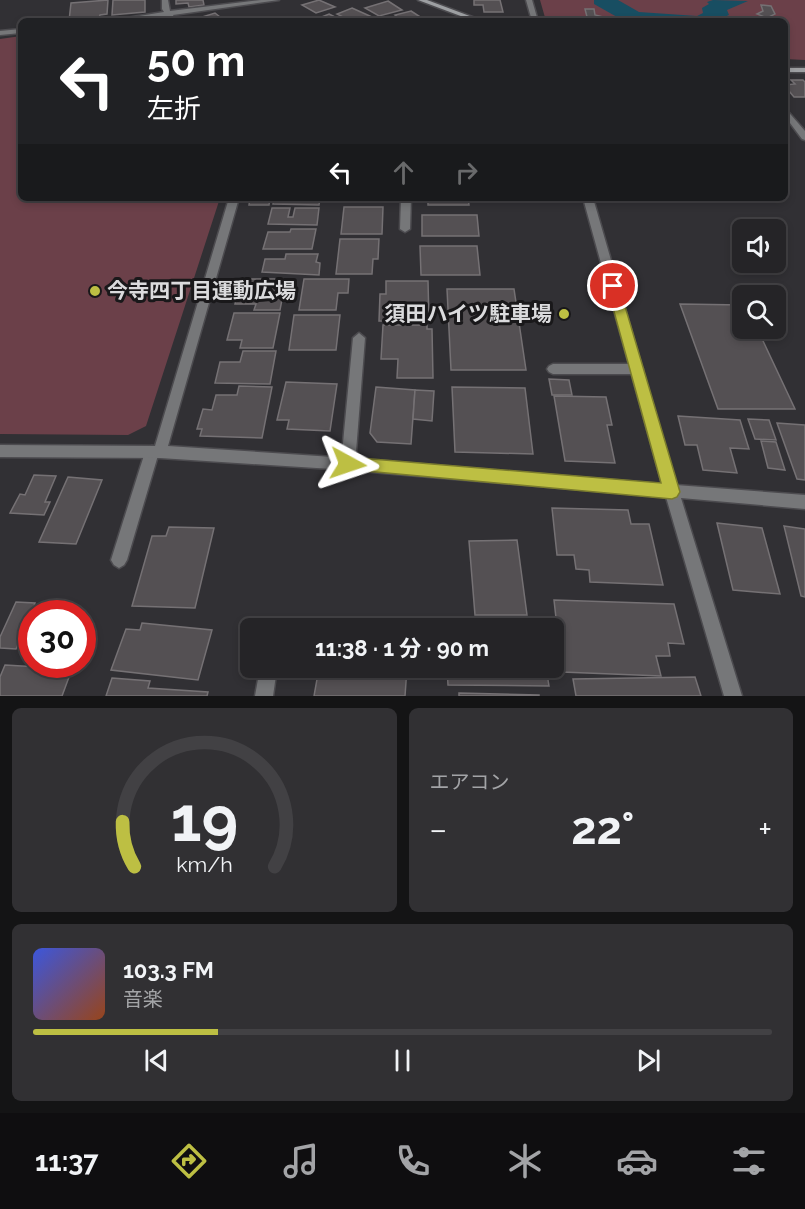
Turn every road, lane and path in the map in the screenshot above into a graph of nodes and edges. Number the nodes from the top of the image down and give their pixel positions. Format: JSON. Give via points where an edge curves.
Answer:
{"nodes":[{"id":1,"x":165,"y":0,"type":"edge"},
{"id":2,"x":276,"y":0,"type":"edge"},
{"id":3,"x":421,"y":0,"type":"edge"},
{"id":4,"x":530,"y":0,"type":"edge"},
{"id":5,"x":168,"y":15,"type":"junction"},
{"id":6,"x":140,"y":18,"type":"edge"},
{"id":7,"x":171,"y":18,"type":"edge"},
{"id":8,"x":472,"y":18,"type":"edge"},
{"id":9,"x":535,"y":18,"type":"edge"},
{"id":10,"x":18,"y":31,"type":"edge"},
{"id":11,"x":0,"y":33,"type":"edge"},
{"id":12,"x":788,"y":70,"type":"edge"},
{"id":13,"x":805,"y":70,"type":"edge"},
{"id":14,"x":788,"y":114,"type":"edge"},
{"id":15,"x":805,"y":137,"type":"edge"},
{"id":16,"x":233,"y":201,"type":"edge"},
{"id":17,"x":406,"y":201,"type":"edge"},
{"id":18,"x":589,"y":201,"type":"edge"},
{"id":19,"x":405,"y":229,"type":"dead end"},
{"id":20,"x":359,"y":338,"type":"dead end"},
{"id":21,"x":553,"y":369,"type":"dead end"},
{"id":22,"x":637,"y":369,"type":"junction"},
{"id":23,"x":0,"y":451,"type":"edge"},
{"id":24,"x":156,"y":452,"type":"junction"},
{"id":25,"x":348,"y":464,"type":"junction"},
{"id":26,"x":672,"y":492,"type":"junction"},
{"id":27,"x":805,"y":502,"type":"edge"},
{"id":28,"x":119,"y":560,"type":"dead end"},
{"id":29,"x":267,"y":678,"type":"edge"},
{"id":30,"x":264,"y":696,"type":"edge"},
{"id":31,"x":733,"y":696,"type":"edge"}],
"edges":[{"from":1,"to":5,"type":"street"},
{"from":2,"to":5,"type":"street"},
{"from":3,"to":8,"type":"street"},
{"from":4,"to":9,"type":"street"},
{"from":5,"to":6,"type":"street"},
{"from":5,"to":7,"type":"street"},
{"from":10,"to":11,"type":"street"},
{"from":12,"to":13,"type":"street"},
{"from":14,"to":15,"type":"street"},
{"from":16,"to":24,"type":"street"},
{"from":17,"to":19,"type":"street"},
{"from":18,"to":22,"type":"street"},
{"from":20,"to":25,"type":"street"},
{"from":21,"to":22,"type":"street"},
{"from":22,"to":26,"type":"street"},
{"from":23,"to":24,"type":"street"},
{"from":24,"to":25,"type":"street"},
{"from":24,"to":28,"type":"street"},
{"from":25,"to":26,"type":"street"},
{"from":26,"to":27,"type":"street"},
{"from":26,"to":31,"type":"street"},
{"from":29,"to":30,"type":"street"}]}
